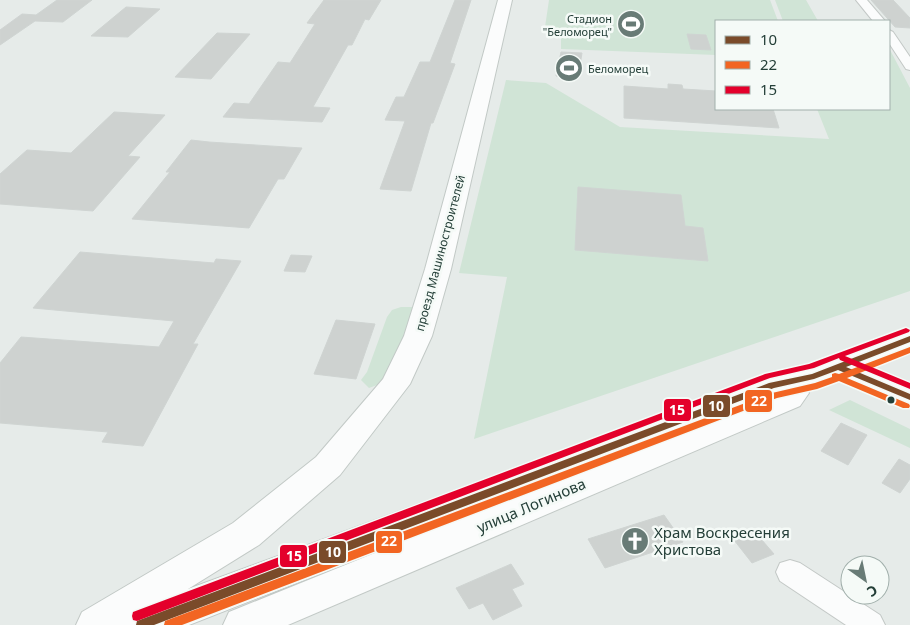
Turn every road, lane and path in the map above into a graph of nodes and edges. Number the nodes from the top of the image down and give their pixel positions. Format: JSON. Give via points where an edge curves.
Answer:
{"nodes":[{"id":1,"x":505,"y":0,"type":"edge"},
{"id":2,"x":861,"y":0,"type":"edge"},
{"id":3,"x":877,"y":20,"type":"edge"},
{"id":4,"x":890,"y":35,"type":"edge"},
{"id":5,"x":904,"y":36,"type":"dead end"},
{"id":6,"x":910,"y":66,"type":"edge"},
{"id":7,"x":910,"y":339,"type":"edge"},
{"id":8,"x":826,"y":372,"type":"junction"},
{"id":9,"x":910,"y":397,"type":"edge"},
{"id":10,"x":246,"y":534,"type":"junction"},
{"id":11,"x":790,"y":572,"type":"dead end"},
{"id":12,"x":230,"y":609,"type":"edge"},
{"id":13,"x":96,"y":625,"type":"edge"},
{"id":14,"x":141,"y":625,"type":"edge"},
{"id":15,"x":243,"y":625,"type":"edge"},
{"id":16,"x":870,"y":625,"type":"edge"}],
"edges":[{"from":1,"to":10,"type":"street","name":"проезд Машиностроителей","via":[[443,250],[418,336],[395,384],[328,466]]},
{"from":2,"to":3,"type":"street"},
{"from":4,"to":5,"type":"street"},
{"from":4,"to":6,"type":"street"},
{"from":7,"to":8,"type":"street","name":"улица Логинова"},
{"from":8,"to":9,"type":"street"},
{"from":8,"to":12,"type":"street","name":"улица Логинова","via":[[772,384]]},
{"from":8,"to":15,"type":"street","name":"улица Логинова","via":[[789,398]]},
{"from":10,"to":12,"type":"street","name":"проезд Машиностроителей"},
{"from":10,"to":13,"type":"street","name":"проезд Машиностроителей"},
{"from":11,"to":16,"type":"street"},
{"from":12,"to":14,"type":"street","name":"улица Логинова"}]}
